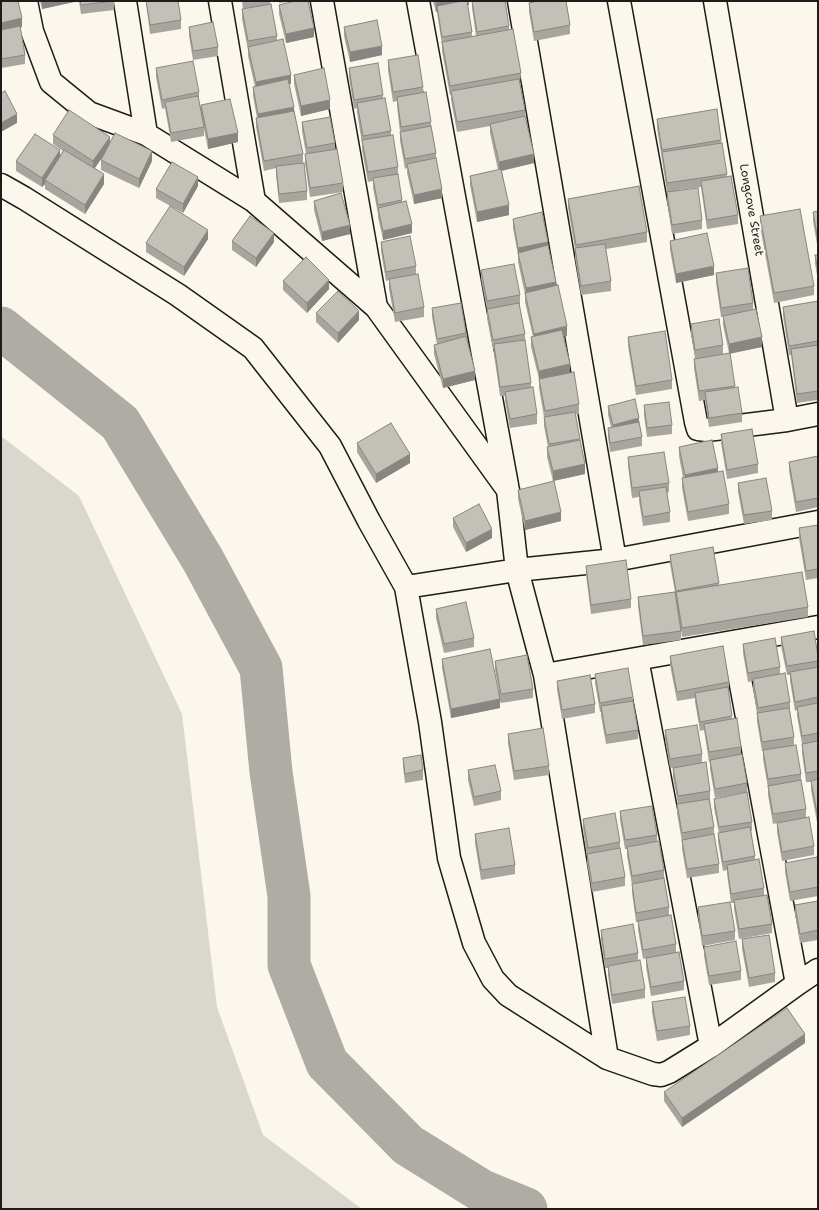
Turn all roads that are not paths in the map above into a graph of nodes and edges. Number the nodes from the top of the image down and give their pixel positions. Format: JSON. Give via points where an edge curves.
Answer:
{"nodes":[{"id":1,"x":26,"y":1,"type":"edge"},
{"id":2,"x":125,"y":1,"type":"edge"},
{"id":3,"x":220,"y":1,"type":"edge"},
{"id":4,"x":322,"y":1,"type":"edge"},
{"id":5,"x":418,"y":1,"type":"edge"},
{"id":6,"x":519,"y":1,"type":"edge"},
{"id":7,"x":619,"y":1,"type":"edge"},
{"id":8,"x":715,"y":1,"type":"edge"},
{"id":9,"x":146,"y":134,"type":"junction"},
{"id":10,"x":1,"y":185,"type":"edge"},
{"id":11,"x":254,"y":201,"type":"junction"},
{"id":12,"x":376,"y":308,"type":"junction"},
{"id":13,"x":818,"y":414,"type":"edge"},
{"id":14,"x":787,"y":420,"type":"junction"},
{"id":15,"x":508,"y":490,"type":"junction"},
{"id":16,"x":818,"y":522,"type":"edge"},
{"id":17,"x":615,"y":560,"type":"junction"},
{"id":18,"x":517,"y":570,"type":"junction"},
{"id":19,"x":406,"y":587,"type":"junction"},
{"id":20,"x":818,"y":627,"type":"edge"},
{"id":21,"x":734,"y":642,"type":"junction"},
{"id":22,"x":637,"y":659,"type":"junction"},
{"id":23,"x":545,"y":675,"type":"junction"},
{"id":24,"x":818,"y":970,"type":"edge"},
{"id":25,"x":797,"y":984,"type":"junction"},
{"id":26,"x":711,"y":1046,"type":"junction"},
{"id":27,"x":607,"y":1058,"type":"junction"}],
"edges":[{"from":1,"to":9,"type":"street","via":[[32,31],[51,82],[89,113]]},
{"from":2,"to":9,"type":"street"},
{"from":3,"to":11,"type":"street"},
{"from":4,"to":12,"type":"street"},
{"from":5,"to":15,"type":"street"},
{"from":6,"to":17,"type":"street"},
{"from":7,"to":14,"type":"street","via":[[698,429]]},
{"from":8,"to":14,"type":"street","name":"Longcove Street"},
{"from":9,"to":11,"type":"street"},
{"from":10,"to":19,"type":"street","via":[[178,295],[253,348],[330,446]]},
{"from":11,"to":12,"type":"street"},
{"from":12,"to":15,"type":"street"},
{"from":13,"to":14,"type":"street"},
{"from":15,"to":18,"type":"street"},
{"from":16,"to":17,"type":"street"},
{"from":17,"to":18,"type":"street"},
{"from":18,"to":19,"type":"street"},
{"from":18,"to":23,"type":"street"},
{"from":19,"to":27,"type":"street","via":[[430,722],[449,858],[474,943],[493,979],[508,995]]},
{"from":20,"to":21,"type":"street"},
{"from":21,"to":22,"type":"street"},
{"from":21,"to":25,"type":"street"},
{"from":22,"to":23,"type":"street"},
{"from":22,"to":26,"type":"street"},
{"from":23,"to":27,"type":"street"},
{"from":24,"to":25,"type":"street"},
{"from":25,"to":26,"type":"street"},
{"from":26,"to":27,"type":"street","via":[[661,1075]]}]}
